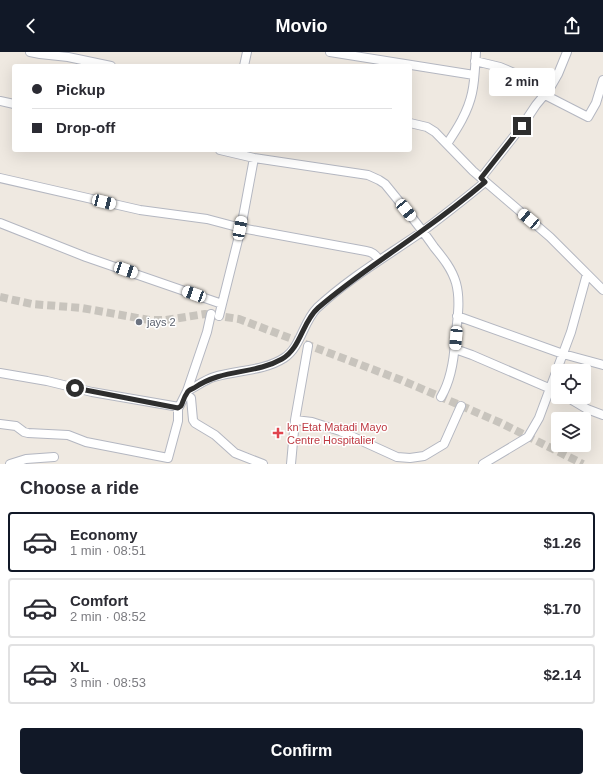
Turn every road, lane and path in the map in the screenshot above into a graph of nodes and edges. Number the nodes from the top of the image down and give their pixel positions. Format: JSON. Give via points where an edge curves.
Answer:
{"nodes":[{"id":1,"x":30,"y":52,"type":"edge"},
{"id":2,"x":247,"y":52,"type":"edge"},
{"id":3,"x":330,"y":52,"type":"edge"},
{"id":4,"x":476,"y":52,"type":"edge"},
{"id":5,"x":567,"y":52,"type":"edge"},
{"id":6,"x":475,"y":61,"type":"junction"},
{"id":7,"x":101,"y":64,"type":"edge"},
{"id":8,"x":244,"y":64,"type":"edge"},
{"id":9,"x":405,"y":64,"type":"edge"},
{"id":10,"x":412,"y":65,"type":"edge"},
{"id":11,"x":474,"y":75,"type":"junction"},
{"id":12,"x":603,"y":80,"type":"edge"},
{"id":13,"x":547,"y":91,"type":"junction"},
{"id":14,"x":0,"y":102,"type":"edge"},
{"id":15,"x":12,"y":104,"type":"edge"},
{"id":16,"x":412,"y":123,"type":"edge"},
{"id":17,"x":448,"y":144,"type":"junction"},
{"id":18,"x":232,"y":152,"type":"edge"},
{"id":19,"x":254,"y":158,"type":"junction"},
{"id":20,"x":0,"y":178,"type":"edge"},
{"id":21,"x":483,"y":180,"type":"junction"},
{"id":22,"x":0,"y":223,"type":"edge"},
{"id":23,"x":240,"y":228,"type":"junction"},
{"id":24,"x":422,"y":231,"type":"junction"},
{"id":25,"x":379,"y":260,"type":"junction"},
{"id":26,"x":587,"y":274,"type":"junction"},
{"id":27,"x":603,"y":290,"type":"edge"},
{"id":28,"x":222,"y":304,"type":"junction"},
{"id":29,"x":458,"y":316,"type":"junction"},
{"id":30,"x":308,"y":346,"type":"dead end"},
{"id":31,"x":455,"y":348,"type":"junction"},
{"id":32,"x":563,"y":354,"type":"junction"},
{"id":33,"x":561,"y":364,"type":"edge"},
{"id":34,"x":603,"y":365,"type":"edge"},
{"id":35,"x":0,"y":373,"type":"edge"},
{"id":36,"x":551,"y":390,"type":"edge"},
{"id":37,"x":187,"y":393,"type":"junction"},
{"id":38,"x":551,"y":396,"type":"edge"},
{"id":39,"x":441,"y":397,"type":"dead end"},
{"id":40,"x":579,"y":404,"type":"edge"},
{"id":41,"x":461,"y":406,"type":"dead end"},
{"id":42,"x":178,"y":408,"type":"junction"},
{"id":43,"x":603,"y":415,"type":"edge"},
{"id":44,"x":295,"y":420,"type":"junction"},
{"id":45,"x":0,"y":424,"type":"edge"},
{"id":46,"x":54,"y":457,"type":"dead end"},
{"id":47,"x":10,"y":464,"type":"edge"},
{"id":48,"x":263,"y":464,"type":"edge"},
{"id":49,"x":291,"y":464,"type":"edge"},
{"id":50,"x":483,"y":464,"type":"edge"}],
"edges":[{"from":1,"to":7,"type":"street"},
{"from":2,"to":8,"type":"street"},
{"from":3,"to":9,"type":"street"},
{"from":4,"to":6,"type":"street"},
{"from":5,"to":13,"type":"street","via":[[558,74]]},
{"from":6,"to":11,"type":"street"},
{"from":6,"to":13,"type":"street","via":[[500,67]]},
{"from":10,"to":11,"type":"street"},
{"from":11,"to":17,"type":"street","via":[[470,103]]},
{"from":12,"to":13,"type":"street","via":[[596,103],[588,117]]},
{"from":13,"to":21,"type":"street"},
{"from":14,"to":15,"type":"street"},
{"from":16,"to":17,"type":"street","via":[[432,130]]},
{"from":17,"to":21,"type":"street"},
{"from":18,"to":19,"type":"street"},
{"from":19,"to":23,"type":"street"},
{"from":19,"to":24,"type":"street","via":[[374,177],[385,184]]},
{"from":20,"to":23,"type":"street","via":[[140,210],[207,219]]},
{"from":21,"to":24,"type":"street"},
{"from":21,"to":26,"type":"street","via":[[550,237]]},
{"from":22,"to":28,"type":"street","via":[[86,257]]},
{"from":23,"to":25,"type":"street","via":[[372,252]]},
{"from":23,"to":28,"type":"street"},
{"from":24,"to":25,"type":"street"},
{"from":24,"to":29,"type":"street","via":[[453,273],[458,295]]},
{"from":25,"to":37,"type":"street","via":[[316,309],[291,353],[284,358],[261,367],[212,377]]},
{"from":26,"to":27,"type":"street"},
{"from":26,"to":32,"type":"street"},
{"from":28,"to":37,"type":"street","via":[[207,332]]},
{"from":29,"to":31,"type":"street"},
{"from":29,"to":32,"type":"street"},
{"from":30,"to":44,"type":"street"},
{"from":31,"to":36,"type":"street"},
{"from":31,"to":39,"type":"street","via":[[452,369]]},
{"from":32,"to":33,"type":"street"},
{"from":32,"to":34,"type":"street"},
{"from":35,"to":42,"type":"street"},
{"from":37,"to":42,"type":"street"},
{"from":37,"to":48,"type":"street","via":[[191,398],[195,423],[215,435],[235,453]]},
{"from":38,"to":50,"type":"street","via":[[528,437]]},
{"from":40,"to":43,"type":"street"},
{"from":41,"to":44,"type":"street","via":[[444,444],[424,456],[410,458],[397,457],[340,431],[312,422]]},
{"from":42,"to":45,"type":"street","via":[[178,421],[168,458],[86,442],[68,435],[28,433],[16,426]]},
{"from":44,"to":49,"type":"street"},
{"from":46,"to":47,"type":"street","via":[[26,459]]}]}
